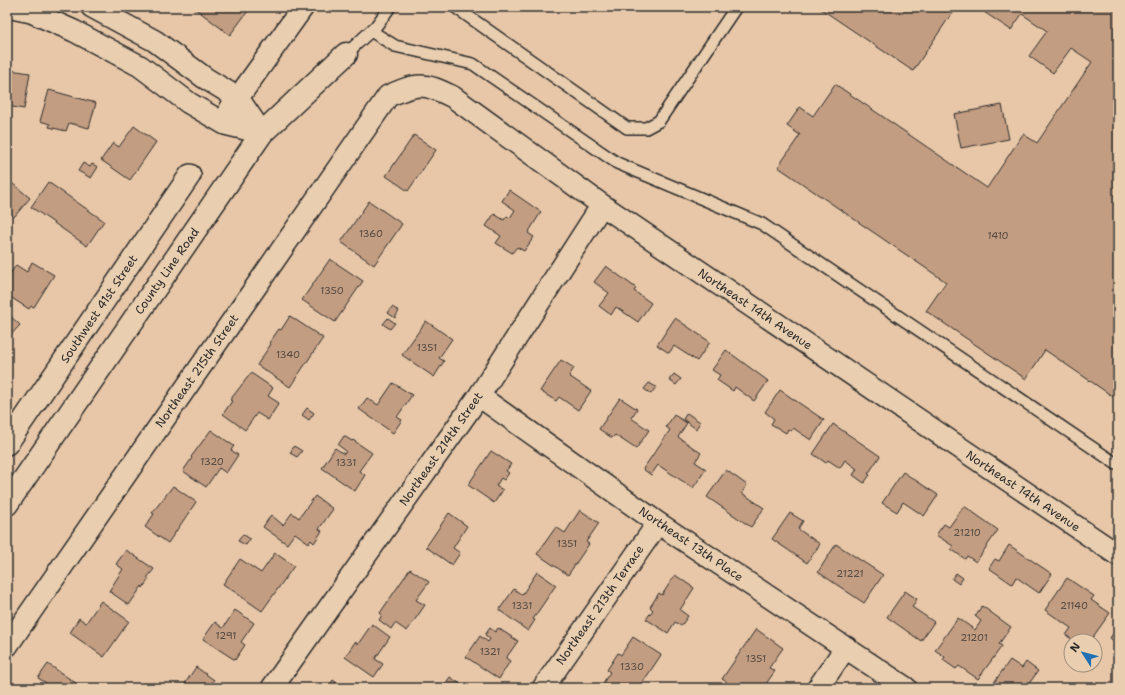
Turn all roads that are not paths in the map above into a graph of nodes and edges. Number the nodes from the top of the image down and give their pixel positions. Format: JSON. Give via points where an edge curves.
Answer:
{"nodes":[{"id":1,"x":92,"y":7,"type":"edge"},
{"id":2,"x":303,"y":7,"type":"edge"},
{"id":3,"x":390,"y":7,"type":"edge"},
{"id":4,"x":455,"y":7,"type":"edge"},
{"id":5,"x":736,"y":7,"type":"edge"},
{"id":6,"x":7,"y":8,"type":"edge"},
{"id":7,"x":371,"y":31,"type":"junction"},
{"id":8,"x":346,"y":54,"type":"joint"},
{"id":9,"x":388,"y":96,"type":"joint"},
{"id":10,"x":238,"y":98,"type":"junction"},
{"id":11,"x":221,"y":122,"type":"junction"},
{"id":12,"x":262,"y":133,"type":"junction"},
{"id":13,"x":190,"y":175,"type":"dead end"},
{"id":14,"x":602,"y":205,"type":"junction"},
{"id":15,"x":479,"y":396,"type":"junction"},
{"id":16,"x":7,"y":444,"type":"edge"},
{"id":17,"x":1118,"y":465,"type":"edge"},
{"id":18,"x":7,"y":504,"type":"edge"},
{"id":19,"x":658,"y":523,"type":"junction"},
{"id":20,"x":1118,"y":555,"type":"edge"},
{"id":21,"x":7,"y":646,"type":"edge"},
{"id":22,"x":846,"y":647,"type":"junction"},
{"id":23,"x":272,"y":688,"type":"edge"},
{"id":24,"x":543,"y":688,"type":"edge"},
{"id":25,"x":818,"y":688,"type":"edge"},
{"id":26,"x":906,"y":688,"type":"edge"}],
"edges":[{"from":1,"to":10,"type":"street","via":[[155,41],[205,78]]},
{"from":2,"to":10,"type":"street"},
{"from":3,"to":7,"type":"lane"},
{"from":4,"to":5,"type":"lane","via":[[627,128],[646,128],[659,121]]},
{"from":6,"to":11,"type":"street","via":[[31,12],[74,31],[140,66],[189,103]]},
{"from":7,"to":8,"type":"lane"},
{"from":7,"to":17,"type":"lane","via":[[395,46],[473,64],[616,163],[762,224]]},
{"from":8,"to":12,"type":"street","name":"County Line Road"},
{"from":9,"to":14,"type":"street","name":"Northeast 14th Avenue","via":[[412,85],[432,86],[453,97]]},
{"from":9,"to":21,"type":"street","name":"Northeast 215th Street"},
{"from":10,"to":11,"type":"street"},
{"from":10,"to":12,"type":"street"},
{"from":11,"to":12,"type":"street"},
{"from":12,"to":18,"type":"street","name":"County Line Road"},
{"from":13,"to":16,"type":"street","name":"Southwest 41st Street"},
{"from":14,"to":15,"type":"street","name":"Northeast 214th Street"},
{"from":14,"to":20,"type":"street","name":"Northeast 14th Avenue"},
{"from":15,"to":19,"type":"street","name":"Northeast 13th Place"},
{"from":15,"to":23,"type":"street","name":"Northeast 214th Street"},
{"from":19,"to":22,"type":"street","name":"Northeast 13th Place"},
{"from":19,"to":24,"type":"street","name":"Northeast 213th Terrace"},
{"from":22,"to":25,"type":"street"},
{"from":22,"to":26,"type":"street","name":"Northeast 13th Place"}]}
